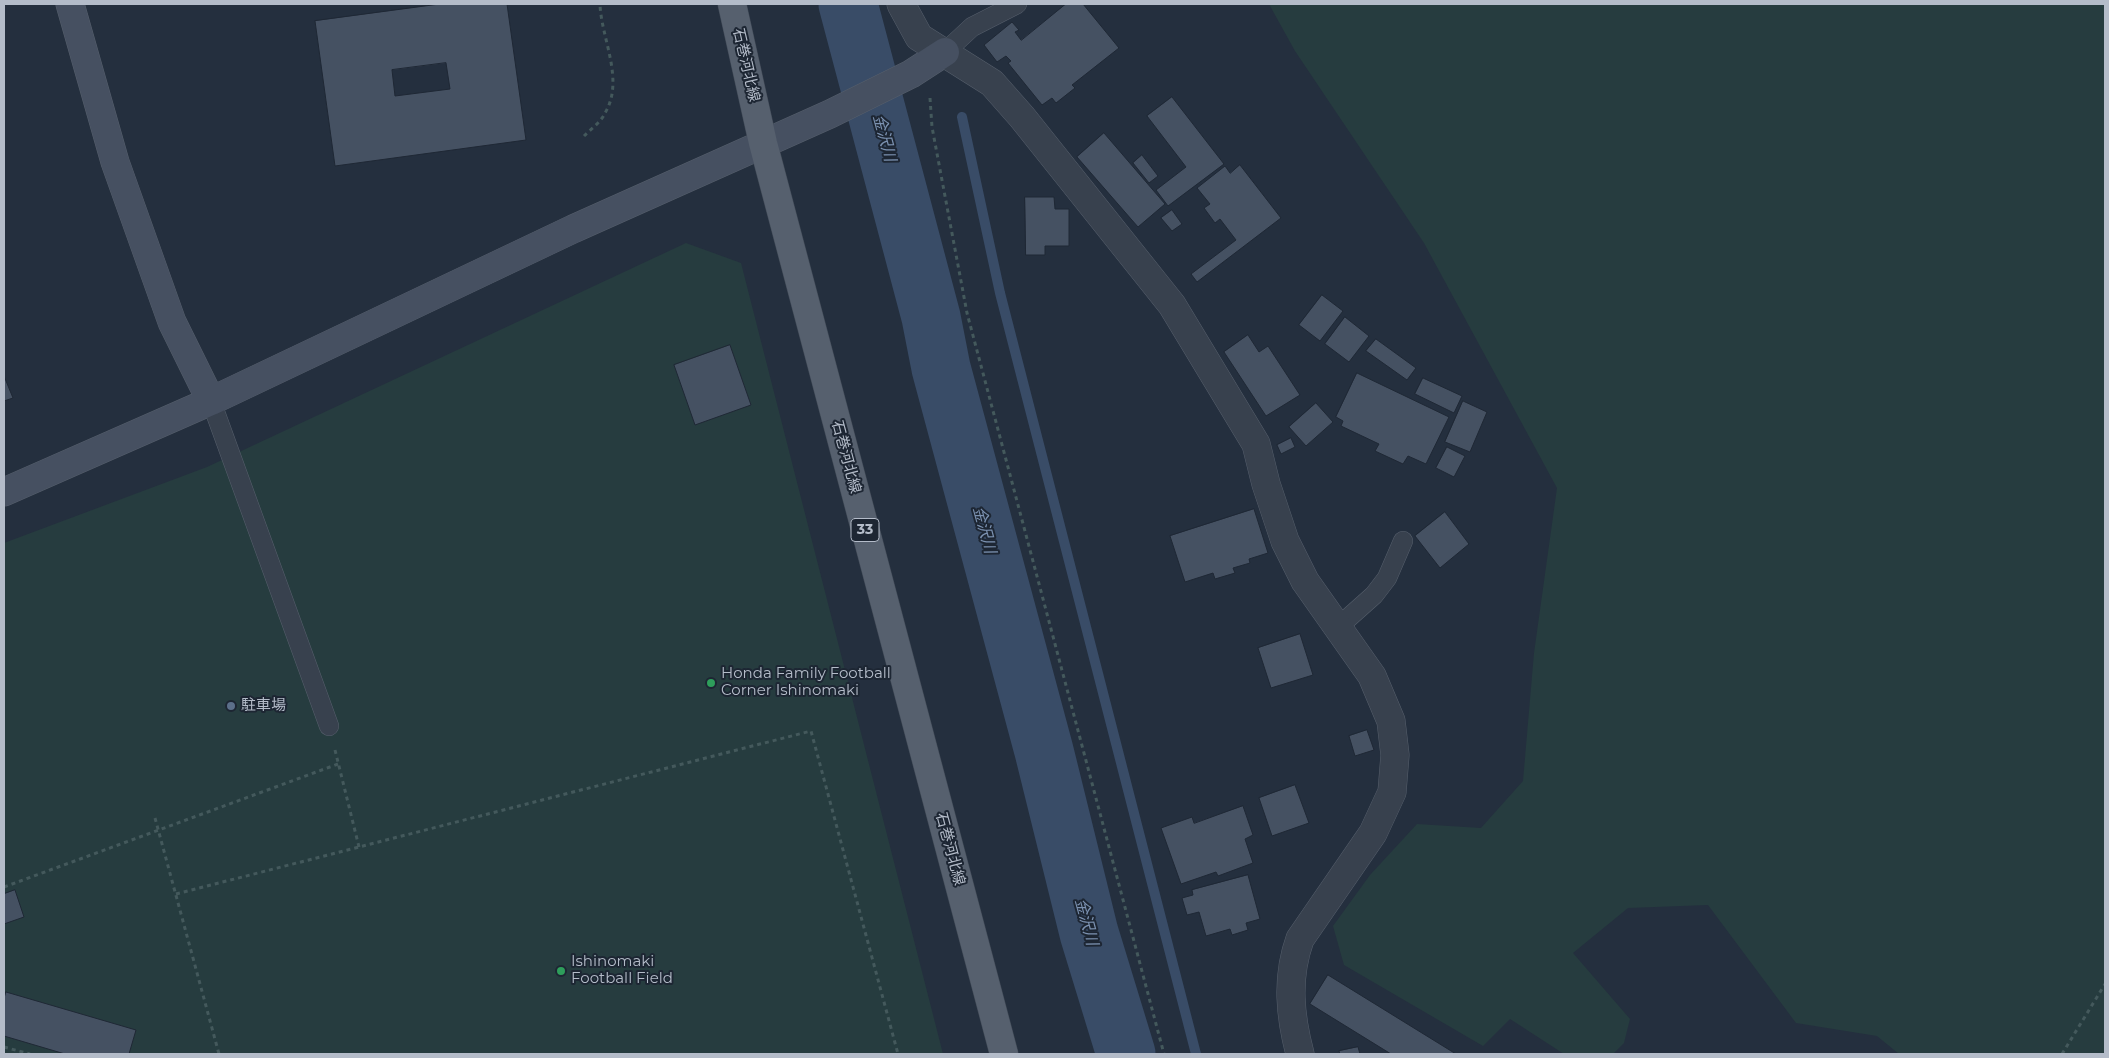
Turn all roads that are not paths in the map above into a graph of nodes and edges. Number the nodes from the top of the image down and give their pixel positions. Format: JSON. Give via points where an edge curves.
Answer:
{"nodes":[{"id":1,"x":70,"y":4,"type":"edge"},
{"id":2,"x":732,"y":4,"type":"edge"},
{"id":3,"x":902,"y":4,"type":"edge"},
{"id":4,"x":1017,"y":4,"type":"edge"},
{"id":5,"x":928,"y":64,"type":"junction"},
{"id":6,"x":763,"y":144,"type":"junction"},
{"id":7,"x":211,"y":401,"type":"junction"},
{"id":8,"x":4,"y":492,"type":"edge"},
{"id":9,"x":1403,"y":541,"type":"dead end"},
{"id":10,"x":1337,"y":628,"type":"junction"},
{"id":11,"x":329,"y":726,"type":"road end"},
{"id":12,"x":1004,"y":1054,"type":"edge"},
{"id":13,"x":1300,"y":1054,"type":"edge"}],
"edges":[{"from":1,"to":7,"type":"street","via":[[119,171],[172,322]]},
{"from":2,"to":6,"type":"main road","name":"石巻河北線","number":"33"},
{"from":3,"to":5,"type":"street"},
{"from":4,"to":5,"type":"lane","via":[[972,27]]},
{"from":5,"to":6,"type":"street"},
{"from":5,"to":10,"type":"street","via":[[992,83],[1172,305],[1256,444],[1285,541],[1305,582]]},
{"from":6,"to":7,"type":"street","via":[[573,229]]},
{"from":6,"to":12,"type":"main road","name":"石巻河北線","number":"33"},
{"from":7,"to":8,"type":"street"},
{"from":7,"to":11,"type":"lane"},
{"from":9,"to":10,"type":"lane","via":[[1387,578]]},
{"from":10,"to":13,"type":"street","via":[[1372,676],[1391,722],[1395,755],[1392,792],[1373,833],[1300,939],[1293,958],[1292,1023]]}]}
